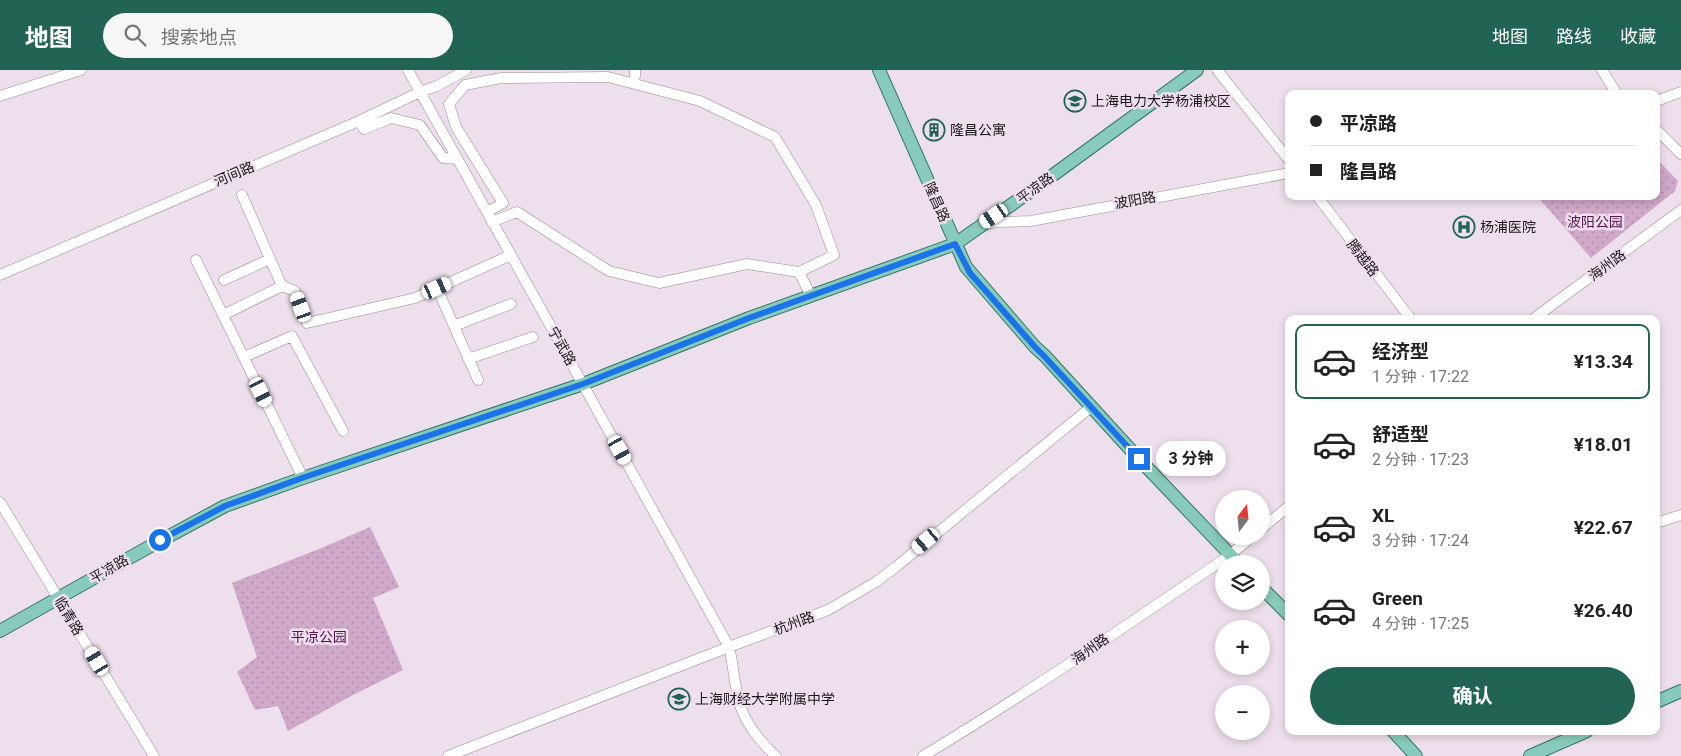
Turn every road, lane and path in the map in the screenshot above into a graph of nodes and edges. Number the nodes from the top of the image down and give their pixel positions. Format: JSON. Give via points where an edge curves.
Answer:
{"nodes":[{"id":1,"x":81,"y":70,"type":"edge"},
{"id":2,"x":408,"y":70,"type":"edge"},
{"id":3,"x":466,"y":70,"type":"edge"},
{"id":4,"x":879,"y":70,"type":"edge"},
{"id":5,"x":1197,"y":70,"type":"edge"},
{"id":6,"x":1217,"y":70,"type":"edge"},
{"id":7,"x":1602,"y":70,"type":"edge"},
{"id":8,"x":599,"y":73,"type":"edge"},
{"id":9,"x":1614,"y":90,"type":"edge"},
{"id":10,"x":420,"y":92,"type":"junction"},
{"id":11,"x":1681,"y":92,"type":"edge"},
{"id":12,"x":0,"y":96,"type":"edge"},
{"id":13,"x":1660,"y":100,"type":"edge"},
{"id":14,"x":359,"y":121,"type":"junction"},
{"id":15,"x":1660,"y":133,"type":"edge"},
{"id":16,"x":1681,"y":154,"type":"edge"},
{"id":17,"x":1285,"y":155,"type":"edge"},
{"id":18,"x":457,"y":159,"type":"junction"},
{"id":19,"x":1285,"y":174,"type":"edge"},
{"id":20,"x":242,"y":195,"type":"dead end"},
{"id":21,"x":1319,"y":200,"type":"edge"},
{"id":22,"x":1681,"y":210,"type":"edge"},
{"id":23,"x":487,"y":212,"type":"junction"},
{"id":24,"x":492,"y":222,"type":"junction"},
{"id":25,"x":981,"y":226,"type":"junction"},
{"id":26,"x":955,"y":244,"type":"junction"},
{"id":27,"x":511,"y":255,"type":"junction"},
{"id":28,"x":270,"y":259,"type":"junction"},
{"id":29,"x":196,"y":260,"type":"dead end"},
{"id":30,"x":799,"y":272,"type":"junction"},
{"id":31,"x":0,"y":275,"type":"edge"},
{"id":32,"x":224,"y":280,"type":"dead end"},
{"id":33,"x":282,"y":286,"type":"junction"},
{"id":34,"x":437,"y":288,"type":"junction"},
{"id":35,"x":811,"y":296,"type":"junction"},
{"id":36,"x":511,"y":304,"type":"dead end"},
{"id":37,"x":223,"y":315,"type":"junction"},
{"id":38,"x":1408,"y":315,"type":"edge"},
{"id":39,"x":1538,"y":315,"type":"edge"},
{"id":40,"x":454,"y":326,"type":"junction"},
{"id":41,"x":533,"y":337,"type":"dead end"},
{"id":42,"x":244,"y":357,"type":"junction"},
{"id":43,"x":468,"y":359,"type":"junction"},
{"id":44,"x":478,"y":380,"type":"dead end"},
{"id":45,"x":583,"y":384,"type":"junction"},
{"id":46,"x":1091,"y":406,"type":"junction"},
{"id":47,"x":343,"y":431,"type":"dead end"},
{"id":48,"x":302,"y":478,"type":"junction"},
{"id":49,"x":0,"y":502,"type":"edge"},
{"id":50,"x":1285,"y":509,"type":"edge"},
{"id":51,"x":1681,"y":515,"type":"edge"},
{"id":52,"x":1270,"y":522,"type":"edge"},
{"id":53,"x":1660,"y":522,"type":"edge"},
{"id":54,"x":1246,"y":545,"type":"edge"},
{"id":55,"x":1231,"y":555,"type":"edge"},
{"id":56,"x":1238,"y":555,"type":"edge"},
{"id":57,"x":1215,"y":572,"type":"edge"},
{"id":58,"x":1270,"y":596,"type":"edge"},
{"id":59,"x":58,"y":598,"type":"junction"},
{"id":60,"x":1285,"y":611,"type":"edge"},
{"id":61,"x":0,"y":631,"type":"edge"},
{"id":62,"x":729,"y":647,"type":"junction"},
{"id":63,"x":1681,"y":691,"type":"edge"},
{"id":64,"x":1660,"y":700,"type":"edge"},
{"id":65,"x":1397,"y":735,"type":"edge"},
{"id":66,"x":1578,"y":735,"type":"edge"},
{"id":67,"x":154,"y":756,"type":"edge"},
{"id":68,"x":448,"y":756,"type":"edge"},
{"id":69,"x":776,"y":756,"type":"edge"},
{"id":70,"x":924,"y":756,"type":"edge"},
{"id":71,"x":1416,"y":756,"type":"edge"},
{"id":72,"x":1530,"y":756,"type":"edge"}],
"edges":[{"from":1,"to":12,"type":"street"},
{"from":2,"to":10,"type":"street","name":"宁武路"},
{"from":3,"to":10,"type":"street","name":"河间路"},
{"from":4,"to":26,"type":"main road","name":"隆昌路"},
{"from":5,"to":25,"type":"main road","name":"平凉路"},
{"from":6,"to":17,"type":"street"},
{"from":7,"to":9,"type":"street"},
{"from":8,"to":23,"type":"street","via":[[501,78],[465,85],[449,104],[456,127],[503,203]]},
{"from":8,"to":30,"type":"street","via":[[700,101],[775,137],[816,205],[834,255]]},
{"from":10,"to":14,"type":"street","name":"河间路"},
{"from":10,"to":18,"type":"street","name":"宁武路"},
{"from":11,"to":13,"type":"street"},
{"from":14,"to":18,"type":"street","via":[[364,129],[391,118],[420,125],[443,158]]},
{"from":14,"to":31,"type":"street","name":"河间路"},
{"from":15,"to":16,"type":"street"},
{"from":18,"to":23,"type":"street","name":"宁武路"},
{"from":19,"to":25,"type":"street","name":"波阳路","via":[[1031,221]]},
{"from":20,"to":28,"type":"street"},
{"from":21,"to":38,"type":"street","name":"腾越路"},
{"from":22,"to":39,"type":"street","name":"海州路"},
{"from":23,"to":24,"type":"street","name":"宁武路"},
{"from":24,"to":27,"type":"street","name":"宁武路"},
{"from":24,"to":30,"type":"street","via":[[516,212],[609,271],[659,283],[747,264]]},
{"from":25,"to":26,"type":"main road","name":"平凉路"},
{"from":26,"to":35,"type":"main road","name":"平凉路"},
{"from":26,"to":46,"type":"main road","name":"隆昌路","via":[[970,273]]},
{"from":27,"to":34,"type":"street"},
{"from":27,"to":45,"type":"street","name":"宁武路"},
{"from":28,"to":32,"type":"street"},
{"from":28,"to":33,"type":"street"},
{"from":29,"to":37,"type":"street"},
{"from":30,"to":35,"type":"street"},
{"from":33,"to":34,"type":"street","via":[[295,291],[307,322],[415,298]]},
{"from":33,"to":37,"type":"street"},
{"from":34,"to":40,"type":"street"},
{"from":35,"to":45,"type":"main road","name":"平凉路"},
{"from":36,"to":40,"type":"street"},
{"from":37,"to":42,"type":"street"},
{"from":40,"to":43,"type":"street"},
{"from":41,"to":43,"type":"street"},
{"from":42,"to":47,"type":"street","via":[[292,336]]},
{"from":42,"to":48,"type":"street"},
{"from":43,"to":44,"type":"street"},
{"from":45,"to":48,"type":"main road","name":"平凉路"},
{"from":45,"to":62,"type":"street","name":"宁武路"},
{"from":46,"to":55,"type":"main road","name":"隆昌路"},
{"from":46,"to":62,"type":"street","name":"杭州路","via":[[876,582],[828,610]]},
{"from":48,"to":59,"type":"main road","name":"平凉路","via":[[225,506]]},
{"from":49,"to":59,"type":"street","name":"临青路"},
{"from":50,"to":52,"type":"street"},
{"from":51,"to":53,"type":"street"},
{"from":54,"to":56,"type":"street","name":"海州路"},
{"from":57,"to":70,"type":"street","name":"海州路"},
{"from":58,"to":60,"type":"main road"},
{"from":59,"to":61,"type":"main road","name":"平凉路"},
{"from":59,"to":67,"type":"street","name":"临青路"},
{"from":62,"to":68,"type":"street","name":"杭州路"},
{"from":62,"to":69,"type":"street","name":"宁武路","via":[[739,704],[745,718]]},
{"from":63,"to":64,"type":"main road"},
{"from":65,"to":71,"type":"main road"},
{"from":66,"to":72,"type":"main road"}]}
